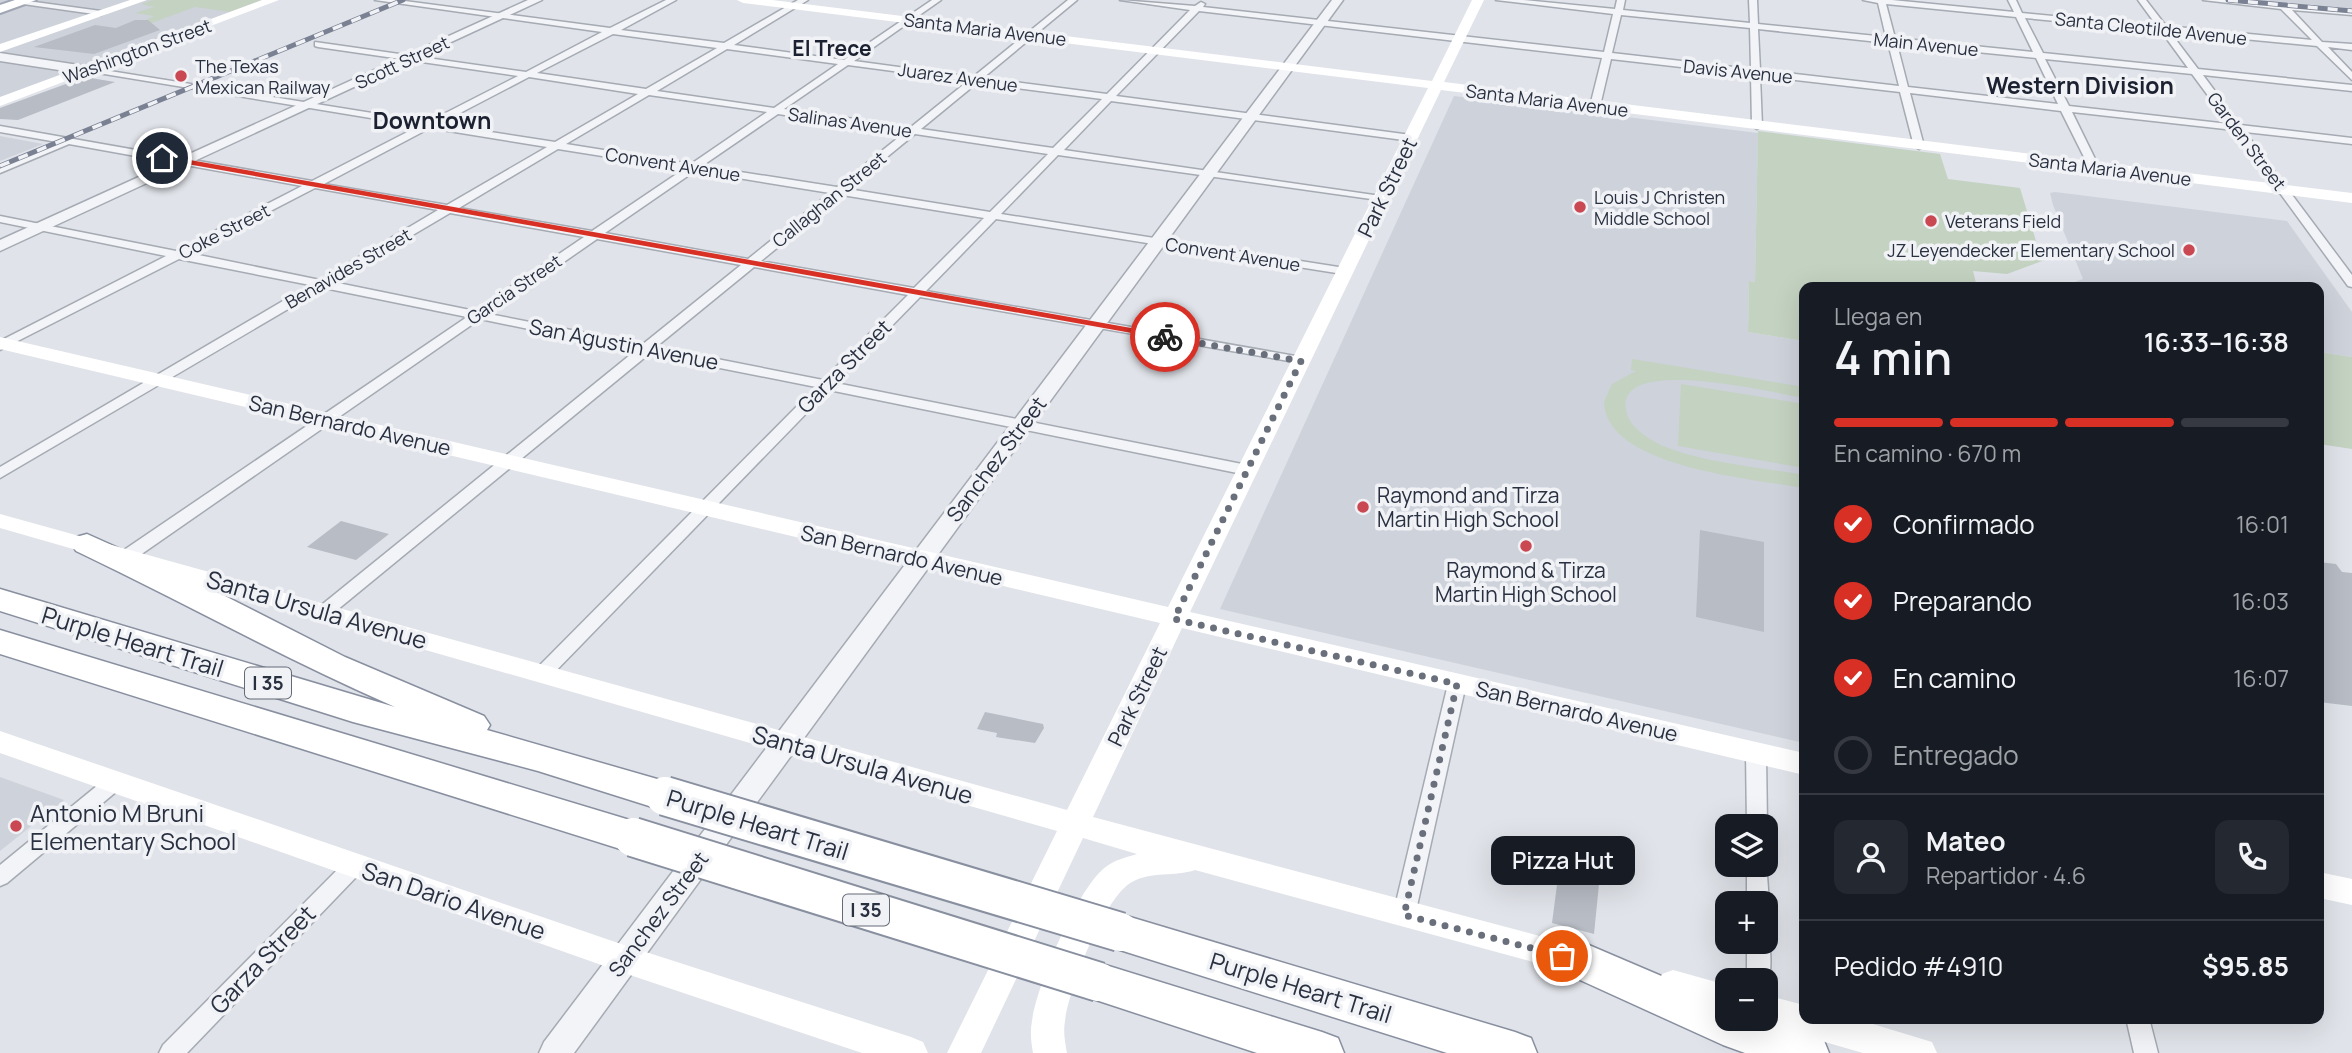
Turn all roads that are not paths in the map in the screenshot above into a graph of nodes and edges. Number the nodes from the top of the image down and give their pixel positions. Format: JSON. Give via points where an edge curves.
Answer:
{"nodes":[{"id":1,"x":141,"y":0,"type":"edge"},
{"id":2,"x":273,"y":0,"type":"edge"},
{"id":3,"x":379,"y":0,"type":"edge"},
{"id":4,"x":537,"y":0,"type":"edge"},
{"id":5,"x":672,"y":0,"type":"edge"},
{"id":6,"x":743,"y":0,"type":"edge"},
{"id":7,"x":937,"y":0,"type":"edge"},
{"id":8,"x":1073,"y":0,"type":"edge"},
{"id":9,"x":1124,"y":0,"type":"edge"},
{"id":10,"x":1338,"y":0,"type":"edge"},
{"id":11,"x":1478,"y":0,"type":"edge"},
{"id":12,"x":1500,"y":0,"type":"edge"},
{"id":13,"x":1621,"y":0,"type":"edge"},
{"id":14,"x":1753,"y":0,"type":"edge"},
{"id":15,"x":1867,"y":0,"type":"edge"},
{"id":16,"x":2012,"y":0,"type":"edge"},
{"id":17,"x":2142,"y":0,"type":"edge"},
{"id":18,"x":2207,"y":0,"type":"edge"},
{"id":19,"x":21,"y":1,"type":"edge"},
{"id":20,"x":1882,"y":1,"type":"edge"},
{"id":21,"x":799,"y":3,"type":"edge"},
{"id":22,"x":1201,"y":4,"type":"edge"},
{"id":23,"x":2284,"y":7,"type":"junction"},
{"id":24,"x":0,"y":9,"type":"edge"},
{"id":25,"x":1618,"y":12,"type":"junction"},
{"id":26,"x":101,"y":13,"type":"junction"},
{"id":27,"x":2352,"y":13,"type":"edge"},
{"id":28,"x":2020,"y":15,"type":"junction"},
{"id":29,"x":502,"y":16,"type":"junction"},
{"id":30,"x":908,"y":20,"type":"junction"},
{"id":31,"x":1321,"y":22,"type":"junction"},
{"id":32,"x":1754,"y":26,"type":"junction"},
{"id":33,"x":2164,"y":29,"type":"junction"},
{"id":34,"x":611,"y":31,"type":"junction"},
{"id":35,"x":1030,"y":35,"type":"junction"},
{"id":36,"x":1459,"y":40,"type":"junction"},
{"id":37,"x":1892,"y":41,"type":"junction"},
{"id":38,"x":318,"y":44,"type":"dead end"},
{"id":39,"x":2320,"y":44,"type":"junction"},
{"id":40,"x":726,"y":46,"type":"junction"},
{"id":41,"x":2352,"y":47,"type":"edge"},
{"id":42,"x":0,"y":48,"type":"edge"},
{"id":43,"x":1154,"y":51,"type":"junction"},
{"id":44,"x":2040,"y":56,"type":"junction"},
{"id":45,"x":0,"y":57,"type":"edge"},
{"id":46,"x":1607,"y":57,"type":"junction"},
{"id":47,"x":410,"y":58,"type":"junction"},
{"id":48,"x":846,"y":62,"type":"junction"},
{"id":49,"x":1287,"y":68,"type":"junction"},
{"id":50,"x":85,"y":70,"type":"junction"},
{"id":51,"x":2196,"y":72,"type":"junction"},
{"id":52,"x":1756,"y":73,"type":"junction"},
{"id":53,"x":526,"y":75,"type":"junction"},
{"id":54,"x":2352,"y":77,"type":"edge"},
{"id":55,"x":975,"y":80,"type":"junction"},
{"id":56,"x":1437,"y":87,"type":"junction"},
{"id":57,"x":2352,"y":88,"type":"edge"},
{"id":58,"x":1905,"y":90,"type":"junction"},
{"id":59,"x":647,"y":93,"type":"junction"},
{"id":60,"x":1109,"y":97,"type":"junction"},
{"id":61,"x":0,"y":102,"type":"edge"},
{"id":62,"x":309,"y":105,"type":"junction"},
{"id":63,"x":1595,"y":106,"type":"junction"},
{"id":64,"x":2065,"y":108,"type":"junction"},
{"id":65,"x":775,"y":111,"type":"junction"},
{"id":66,"x":1251,"y":116,"type":"junction"},
{"id":67,"x":430,"y":125,"type":"junction"},
{"id":68,"x":1757,"y":126,"type":"junction"},
{"id":69,"x":2238,"y":128,"type":"junction"},
{"id":70,"x":0,"y":129,"type":"edge"},
{"id":71,"x":912,"y":131,"type":"junction"},
{"id":72,"x":1412,"y":138,"type":"junction"},
{"id":73,"x":68,"y":141,"type":"junction"},
{"id":74,"x":2352,"y":141,"type":"edge"},
{"id":75,"x":558,"y":145,"type":"junction"},
{"id":76,"x":1919,"y":145,"type":"junction"},
{"id":77,"x":1055,"y":152,"type":"junction"},
{"id":78,"x":185,"y":162,"type":"junction"},
{"id":79,"x":693,"y":167,"type":"junction"},
{"id":80,"x":2094,"y":167,"type":"junction"},
{"id":81,"x":0,"y":170,"type":"edge"},
{"id":82,"x":1208,"y":174,"type":"junction"},
{"id":83,"x":314,"y":185,"type":"junction"},
{"id":84,"x":839,"y":190,"type":"junction"},
{"id":85,"x":2284,"y":190,"type":"junction"},
{"id":86,"x":2352,"y":198,"type":"edge"},
{"id":87,"x":1381,"y":199,"type":"junction"},
{"id":88,"x":450,"y":209,"type":"junction"},
{"id":89,"x":992,"y":215,"type":"junction"},
{"id":90,"x":0,"y":219,"type":"edge"},
{"id":91,"x":42,"y":227,"type":"junction"},
{"id":92,"x":594,"y":235,"type":"junction"},
{"id":93,"x":1158,"y":242,"type":"junction"},
{"id":94,"x":0,"y":246,"type":"edge"},
{"id":95,"x":178,"y":254,"type":"junction"},
{"id":96,"x":2336,"y":261,"type":"junction"},
{"id":97,"x":751,"y":262,"type":"junction"},
{"id":98,"x":2352,"y":263,"type":"edge"},
{"id":99,"x":1345,"y":272,"type":"junction"},
{"id":100,"x":2352,"y":283,"type":"edge"},
{"id":101,"x":322,"y":284,"type":"junction"},
{"id":102,"x":917,"y":292,"type":"junction"},
{"id":103,"x":477,"y":315,"type":"junction"},
{"id":104,"x":1096,"y":324,"type":"junction"},
{"id":105,"x":2,"y":344,"type":"edge"},
{"id":106,"x":645,"y":349,"type":"junction"},
{"id":107,"x":1301,"y":361,"type":"junction"},
{"id":108,"x":158,"y":380,"type":"junction"},
{"id":109,"x":825,"y":385,"type":"junction"},
{"id":110,"x":325,"y":419,"type":"junction"},
{"id":111,"x":1021,"y":425,"type":"junction"},
{"id":112,"x":506,"y":461,"type":"junction"},
{"id":113,"x":1247,"y":470,"type":"junction"},
{"id":114,"x":0,"y":473,"type":"edge"},
{"id":115,"x":703,"y":508,"type":"junction"},
{"id":116,"x":0,"y":521,"type":"edge"},
{"id":117,"x":86,"y":544,"type":"junction"},
{"id":118,"x":127,"y":556,"type":"junction"},
{"id":119,"x":921,"y":559,"type":"junction"},
{"id":120,"x":0,"y":600,"type":"edge"},
{"id":121,"x":325,"y":611,"type":"junction"},
{"id":122,"x":1174,"y":619,"type":"junction"},
{"id":123,"x":0,"y":642,"type":"edge"},
{"id":124,"x":0,"y":662,"type":"edge"},
{"id":125,"x":543,"y":673,"type":"junction"},
{"id":126,"x":1457,"y":684,"type":"junction"},
{"id":127,"x":180,"y":699,"type":"junction"},
{"id":128,"x":0,"y":742,"type":"edge"},
{"id":129,"x":785,"y":743,"type":"junction"},
{"id":130,"x":1756,"y":753,"type":"junction"},
{"id":131,"x":538,"y":757,"type":"junction"},
{"id":132,"x":1799,"y":763,"type":"edge"},
{"id":133,"x":116,"y":781,"type":"junction"},
{"id":134,"x":1757,"y":814,"type":"edge"},
{"id":135,"x":1075,"y":824,"type":"junction"},
{"id":136,"x":1199,"y":859,"type":"junction"},
{"id":137,"x":354,"y":866,"type":"junction"},
{"id":138,"x":0,"y":877,"type":"edge"},
{"id":139,"x":2324,"y":886,"type":"edge"},
{"id":140,"x":2352,"y":892,"type":"edge"},
{"id":141,"x":1404,"y":915,"type":"junction"},
{"id":142,"x":624,"y":959,"type":"junction"},
{"id":143,"x":1584,"y":962,"type":"junction"},
{"id":144,"x":1715,"y":997,"type":"edge"},
{"id":145,"x":1778,"y":1013,"type":"edge"},
{"id":146,"x":1799,"y":1019,"type":"edge"},
{"id":147,"x":1816,"y":1024,"type":"edge"},
{"id":148,"x":2139,"y":1024,"type":"edge"},
{"id":149,"x":171,"y":1053,"type":"edge"},
{"id":150,"x":555,"y":1053,"type":"edge"},
{"id":151,"x":911,"y":1053,"type":"edge"},
{"id":152,"x":964,"y":1053,"type":"edge"},
{"id":153,"x":1050,"y":1053,"type":"edge"},
{"id":154,"x":1322,"y":1053,"type":"edge"},
{"id":155,"x":1515,"y":1053,"type":"edge"},
{"id":156,"x":1807,"y":1053,"type":"edge"},
{"id":157,"x":1920,"y":1053,"type":"edge"},
{"id":158,"x":2146,"y":1053,"type":"edge"}],
"edges":[{"from":1,"to":26,"type":"main road"},
{"from":2,"to":50,"type":"main road","name":"Washington Street"},
{"from":3,"to":29,"type":"street","name":"Juarez Avenue"},
{"from":4,"to":29,"type":"street","name":"Scott Street"},
{"from":5,"to":34,"type":"street","name":"Coke Street"},
{"from":6,"to":21,"type":"main road","name":"Santa Maria Avenue"},
{"from":7,"to":30,"type":"street","name":"Garcia Street"},
{"from":8,"to":35,"type":"street","name":"Callaghan Street"},
{"from":9,"to":22,"type":"street","name":"Davis Avenue"},
{"from":10,"to":31,"type":"street","name":"Sanchez Street"},
{"from":11,"to":36,"type":"main road","name":"Park Street"},
{"from":12,"to":25,"type":"street","name":"Main Avenue"},
{"from":13,"to":25,"type":"street"},
{"from":14,"to":32,"type":"street"},
{"from":15,"to":20,"type":"street","name":"Santa Cleotilde Avenue"},
{"from":16,"to":28,"type":"street"},
{"from":17,"to":33,"type":"street","name":"Garden Street"},
{"from":18,"to":23,"type":"street"},
{"from":19,"to":24,"type":"main road"},
{"from":19,"to":26,"type":"street"},
{"from":20,"to":28,"type":"street","name":"Santa Cleotilde Avenue"},
{"from":20,"to":37,"type":"street"},
{"from":21,"to":30,"type":"main road","name":"Santa Maria Avenue"},
{"from":21,"to":40,"type":"street","name":"Benavides Street"},
{"from":22,"to":31,"type":"street","name":"Davis Avenue"},
{"from":22,"to":43,"type":"street","name":"Garza Street"},
{"from":23,"to":27,"type":"street"},
{"from":23,"to":39,"type":"street"},
{"from":25,"to":32,"type":"street","name":"Main Avenue"},
{"from":25,"to":46,"type":"street"},
{"from":26,"to":42,"type":"main road"},
{"from":28,"to":33,"type":"street","name":"Santa Cleotilde Avenue"},
{"from":28,"to":44,"type":"street"},
{"from":29,"to":34,"type":"street","name":"Juarez Avenue"},
{"from":29,"to":47,"type":"street","name":"Scott Street"},
{"from":30,"to":35,"type":"main road","name":"Santa Maria Avenue"},
{"from":30,"to":48,"type":"street","name":"Garcia Street"},
{"from":31,"to":36,"type":"street","name":"Davis Avenue"},
{"from":31,"to":49,"type":"street","name":"Sanchez Street"},
{"from":32,"to":37,"type":"street","name":"Main Avenue"},
{"from":32,"to":52,"type":"street"},
{"from":33,"to":39,"type":"street","name":"Santa Cleotilde Avenue"},
{"from":33,"to":51,"type":"street","name":"Garden Street"},
{"from":34,"to":40,"type":"street","name":"Juarez Avenue"},
{"from":34,"to":53,"type":"street","name":"Coke Street"},
{"from":35,"to":43,"type":"main road","name":"Santa Maria Avenue"},
{"from":35,"to":55,"type":"street","name":"Callaghan Street"},
{"from":36,"to":46,"type":"street","name":"Davis Avenue"},
{"from":36,"to":56,"type":"main road","name":"Park Street"},
{"from":37,"to":44,"type":"street","name":"Main Avenue"},
{"from":37,"to":58,"type":"street"},
{"from":38,"to":47,"type":"street","name":"Salinas Avenue"},
{"from":39,"to":41,"type":"street","name":"Santa Cleotilde Avenue"},
{"from":39,"to":54,"type":"street"},
{"from":40,"to":48,"type":"street","name":"Juarez Avenue"},
{"from":40,"to":59,"type":"street","name":"Benavides Street"},
{"from":43,"to":49,"type":"main road","name":"Santa Maria Avenue"},
{"from":43,"to":60,"type":"street","name":"Garza Street"},
{"from":44,"to":51,"type":"street","name":"Main Avenue"},
{"from":44,"to":64,"type":"street"},
{"from":45,"to":50,"type":"street","name":"Convent Avenue"},
{"from":46,"to":52,"type":"street","name":"Davis Avenue"},
{"from":46,"to":63,"type":"street"},
{"from":47,"to":53,"type":"street","name":"Salinas Avenue"},
{"from":47,"to":62,"type":"street","name":"Scott Street"},
{"from":48,"to":55,"type":"street","name":"Juarez Avenue"},
{"from":48,"to":65,"type":"street","name":"Garcia Street"},
{"from":49,"to":56,"type":"main road","name":"Santa Maria Avenue"},
{"from":49,"to":66,"type":"street","name":"Sanchez Street"},
{"from":50,"to":61,"type":"main road","name":"Washington Street"},
{"from":50,"to":62,"type":"street","name":"Convent Avenue"},
{"from":51,"to":57,"type":"street","name":"Main Avenue"},
{"from":51,"to":69,"type":"street","name":"Garden Street"},
{"from":52,"to":58,"type":"street","name":"Davis Avenue"},
{"from":52,"to":68,"type":"street"},
{"from":53,"to":59,"type":"street","name":"Salinas Avenue"},
{"from":53,"to":67,"type":"street","name":"Coke Street"},
{"from":55,"to":60,"type":"street","name":"Juarez Avenue"},
{"from":55,"to":71,"type":"street","name":"Callaghan Street"},
{"from":56,"to":63,"type":"main road","name":"Santa Maria Avenue"},
{"from":56,"to":72,"type":"main road","name":"Park Street"},
{"from":58,"to":64,"type":"street","name":"Davis Avenue"},
{"from":58,"to":76,"type":"street"},
{"from":59,"to":65,"type":"street","name":"Salinas Avenue"},
{"from":59,"to":75,"type":"street","name":"Benavides Street"},
{"from":60,"to":66,"type":"street","name":"Juarez Avenue"},
{"from":60,"to":77,"type":"street","name":"Garza Street"},
{"from":62,"to":67,"type":"street","name":"Convent Avenue"},
{"from":62,"to":78,"type":"street","name":"Scott Street"},
{"from":63,"to":68,"type":"main road","name":"Santa Maria Avenue"},
{"from":64,"to":69,"type":"street","name":"Davis Avenue"},
{"from":64,"to":80,"type":"street"},
{"from":65,"to":71,"type":"street","name":"Salinas Avenue"},
{"from":65,"to":79,"type":"street","name":"Garcia Street"},
{"from":66,"to":72,"type":"street","name":"Juarez Avenue"},
{"from":66,"to":82,"type":"street","name":"Sanchez Street"},
{"from":67,"to":75,"type":"street","name":"Convent Avenue"},
{"from":67,"to":83,"type":"street","name":"Coke Street"},
{"from":68,"to":76,"type":"main road","name":"Santa Maria Avenue"},
{"from":69,"to":74,"type":"street","name":"Davis Avenue"},
{"from":69,"to":85,"type":"street","name":"Garden Street"},
{"from":70,"to":73,"type":"street"},
{"from":71,"to":77,"type":"street","name":"Salinas Avenue"},
{"from":71,"to":84,"type":"street","name":"Callaghan Street"},
{"from":72,"to":87,"type":"main road","name":"Park Street"},
{"from":73,"to":78,"type":"street"},
{"from":73,"to":81,"type":"street"},
{"from":75,"to":79,"type":"street","name":"Convent Avenue"},
{"from":75,"to":88,"type":"street","name":"Benavides Street"},
{"from":76,"to":80,"type":"main road","name":"Santa Maria Avenue"},
{"from":77,"to":82,"type":"street","name":"Salinas Avenue"},
{"from":77,"to":89,"type":"street","name":"Garza Street"},
{"from":78,"to":83,"type":"street"},
{"from":78,"to":91,"type":"street","name":"Scott Street"},
{"from":79,"to":84,"type":"street","name":"Convent Avenue"},
{"from":79,"to":92,"type":"street","name":"Garcia Street"},
{"from":80,"to":85,"type":"main road","name":"Santa Maria Avenue"},
{"from":82,"to":87,"type":"street","name":"Salinas Avenue"},
{"from":82,"to":93,"type":"street","name":"Sanchez Street"},
{"from":83,"to":88,"type":"street"},
{"from":83,"to":95,"type":"street","name":"Coke Street"},
{"from":84,"to":89,"type":"street","name":"Convent Avenue"},
{"from":84,"to":97,"type":"street","name":"Callaghan Street"},
{"from":85,"to":86,"type":"main road","name":"Santa Maria Avenue"},
{"from":85,"to":96,"type":"street","name":"Garden Street"},
{"from":87,"to":99,"type":"main road","name":"Park Street"},
{"from":88,"to":92,"type":"street"},
{"from":88,"to":101,"type":"street","name":"Benavides Street"},
{"from":89,"to":93,"type":"street","name":"Convent Avenue"},
{"from":89,"to":102,"type":"street","name":"Garza Street"},
{"from":90,"to":91,"type":"street","name":"San Agustin Avenue"},
{"from":91,"to":94,"type":"street","name":"Scott Street"},
{"from":91,"to":95,"type":"street","name":"San Agustin Avenue"},
{"from":92,"to":97,"type":"street"},
{"from":92,"to":103,"type":"street","name":"Garcia Street"},
{"from":93,"to":99,"type":"street","name":"Convent Avenue"},
{"from":93,"to":104,"type":"street","name":"Sanchez Street"},
{"from":95,"to":101,"type":"street","name":"San Agustin Avenue"},
{"from":95,"to":105,"type":"street","name":"Coke Street"},
{"from":96,"to":98,"type":"street"},
{"from":96,"to":100,"type":"street","name":"Garden Street"},
{"from":97,"to":102,"type":"street"},
{"from":97,"to":106,"type":"street","name":"Callaghan Street"},
{"from":99,"to":107,"type":"main road","name":"Park Street"},
{"from":101,"to":103,"type":"street","name":"San Agustin Avenue"},
{"from":101,"to":108,"type":"street","name":"Benavides Street"},
{"from":102,"to":104,"type":"street"},
{"from":102,"to":109,"type":"street","name":"Garza Street"},
{"from":103,"to":106,"type":"street","name":"San Agustin Avenue"},
{"from":103,"to":110,"type":"street","name":"Garcia Street"},
{"from":104,"to":107,"type":"street"},
{"from":104,"to":111,"type":"street","name":"Sanchez Street"},
{"from":105,"to":108,"type":"main road","name":"San Bernardo Avenue"},
{"from":106,"to":109,"type":"street","name":"San Agustin Avenue"},
{"from":106,"to":112,"type":"street","name":"Callaghan Street"},
{"from":107,"to":113,"type":"main road","name":"Park Street"},
{"from":108,"to":110,"type":"main road","name":"San Bernardo Avenue"},
{"from":108,"to":114,"type":"street","name":"Benavides Street"},
{"from":109,"to":111,"type":"street","name":"San Agustin Avenue"},
{"from":109,"to":115,"type":"street","name":"Garza Street"},
{"from":110,"to":112,"type":"main road","name":"San Bernardo Avenue"},
{"from":110,"to":118,"type":"street","name":"Garcia Street"},
{"from":111,"to":113,"type":"street","name":"San Agustin Avenue"},
{"from":111,"to":119,"type":"street","name":"Sanchez Street"},
{"from":112,"to":115,"type":"main road","name":"San Bernardo Avenue"},
{"from":112,"to":121,"type":"street","name":"Callaghan Street"},
{"from":113,"to":122,"type":"main road","name":"Park Street"},
{"from":115,"to":119,"type":"main road","name":"San Bernardo Avenue"},
{"from":115,"to":125,"type":"street","name":"Garza Street"},
{"from":116,"to":117,"type":"main road","name":"Santa Ursula Avenue"},
{"from":117,"to":118,"type":"main road","name":"Santa Ursula Avenue"},
{"from":117,"to":131,"type":"highway","via":[[333,666]]},
{"from":118,"to":121,"type":"main road","name":"Santa Ursula Avenue"},
{"from":119,"to":122,"type":"main road","name":"San Bernardo Avenue"},
{"from":119,"to":129,"type":"street","name":"Sanchez Street"},
{"from":120,"to":131,"type":"highway","name":"Purple Heart Trail","number":"I 35","via":[[353,709]]},
{"from":121,"to":125,"type":"main road","name":"Santa Ursula Avenue"},
{"from":122,"to":126,"type":"main road","name":"San Bernardo Avenue"},
{"from":122,"to":135,"type":"main road","name":"Park Street"},
{"from":123,"to":127,"type":"highway","name":"Purple Heart Trail","number":"I 35"},
{"from":124,"to":127,"type":"highway"},
{"from":125,"to":129,"type":"main road","name":"Santa Ursula Avenue"},
{"from":126,"to":130,"type":"main road","name":"San Bernardo Avenue"},
{"from":126,"to":141,"type":"street"},
{"from":127,"to":154,"type":"highway","name":"Purple Heart Trail","number":"I 35","bridge":true},
{"from":128,"to":133,"type":"main road","name":"San Dario Avenue"},
{"from":129,"to":135,"type":"main road","name":"Santa Ursula Avenue"},
{"from":129,"to":142,"type":"street","name":"Sanchez Street"},
{"from":130,"to":132,"type":"main road","name":"San Bernardo Avenue"},
{"from":130,"to":134,"type":"street"},
{"from":131,"to":155,"type":"highway","name":"Purple Heart Trail","number":"I 35","bridge":true},
{"from":133,"to":137,"type":"main road","name":"San Dario Avenue"},
{"from":133,"to":138,"type":"street"},
{"from":135,"to":136,"type":"main road","name":"Santa Ursula Avenue"},
{"from":135,"to":152,"type":"main road","name":"Park Street"},
{"from":136,"to":141,"type":"main road","name":"Santa Ursula Avenue"},
{"from":136,"to":153,"type":"main road","via":[[1135,866],[1104,886],[1053,997],[1048,1021]]},
{"from":137,"to":142,"type":"main road","name":"San Dario Avenue"},
{"from":137,"to":149,"type":"street","name":"Garza Street"},
{"from":139,"to":140,"type":"main road"},
{"from":141,"to":143,"type":"main road","name":"Santa Ursula Avenue"},
{"from":142,"to":150,"type":"street","name":"Sanchez Street"},
{"from":142,"to":151,"type":"main road","name":"San Dario Avenue"},
{"from":143,"to":144,"type":"main road","name":"Santa Ursula Avenue"},
{"from":143,"to":156,"type":"highway","via":[[1738,1030]]},
{"from":145,"to":146,"type":"main road"},
{"from":147,"to":157,"type":"main road"},
{"from":148,"to":158,"type":"street"}]}
